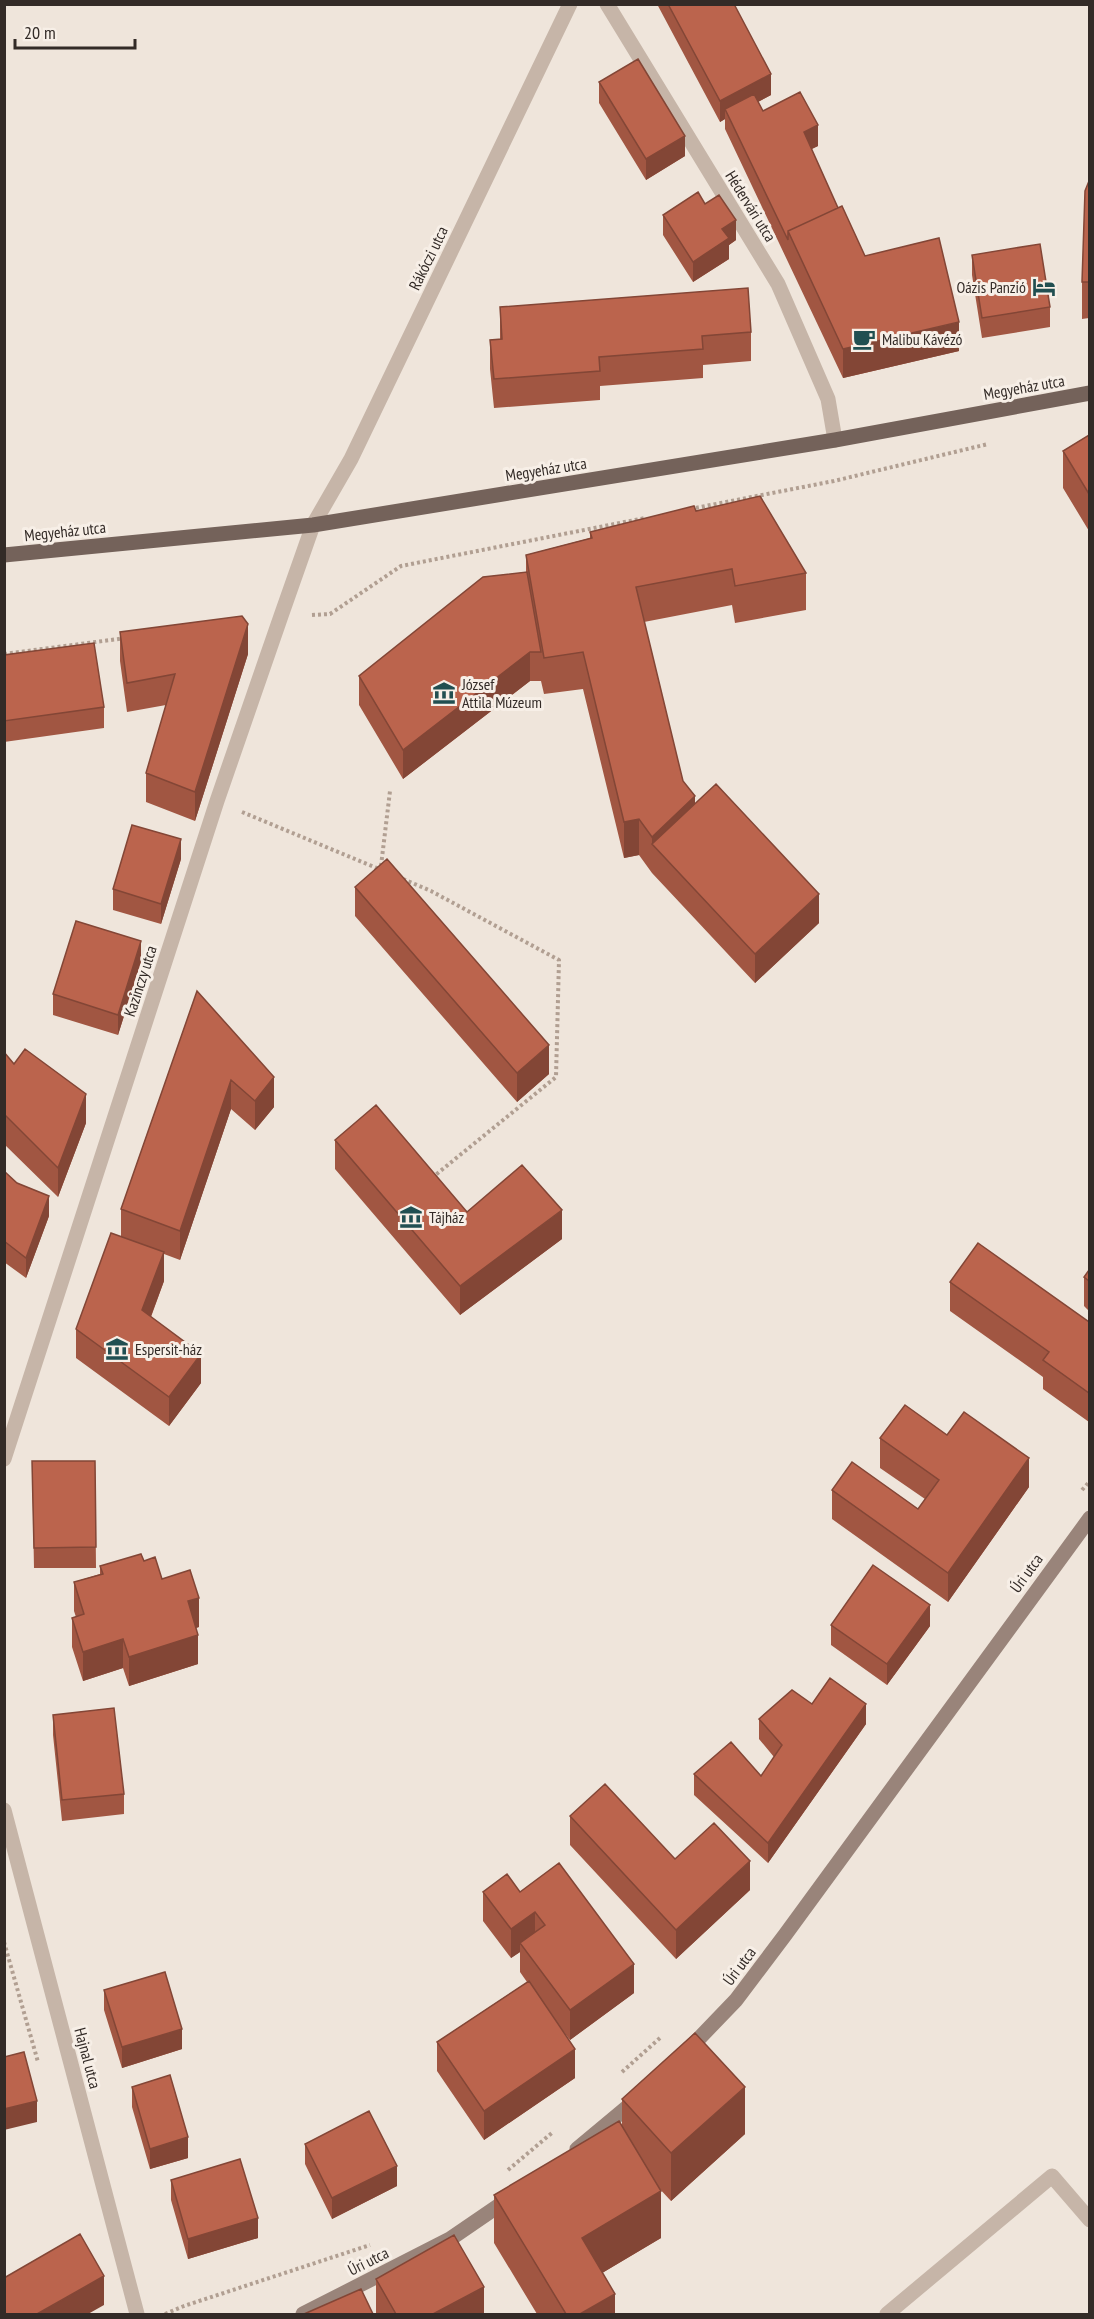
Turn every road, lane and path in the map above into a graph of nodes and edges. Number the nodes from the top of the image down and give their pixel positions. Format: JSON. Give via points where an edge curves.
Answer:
{"nodes":[{"id":1,"x":570,"y":4,"type":"edge"},
{"id":2,"x":607,"y":4,"type":"edge"},
{"id":3,"x":1089,"y":393,"type":"edge"},
{"id":4,"x":835,"y":440,"type":"junction"},
{"id":5,"x":996,"y":441,"type":"dead end"},
{"id":6,"x":682,"y":511,"type":"edge"},
{"id":7,"x":646,"y":518,"type":"edge"},
{"id":8,"x":312,"y":525,"type":"junction"},
{"id":9,"x":4,"y":555,"type":"edge"},
{"id":10,"x":281,"y":616,"type":"junction"},
{"id":11,"x":131,"y":637,"type":"edge"},
{"id":12,"x":4,"y":654,"type":"edge"},
{"id":13,"x":390,"y":791,"type":"dead end"},
{"id":14,"x":217,"y":801,"type":"junction"},
{"id":15,"x":401,"y":879,"type":"edge"},
{"id":16,"x":427,"y":1182,"type":"edge"},
{"id":17,"x":5,"y":1454,"type":"edge"},
{"id":18,"x":1089,"y":1481,"type":"edge"},
{"id":19,"x":1075,"y":1499,"type":"dead end"},
{"id":20,"x":1089,"y":1518,"type":"edge"},
{"id":21,"x":4,"y":1810,"type":"edge"},
{"id":22,"x":665,"y":2033,"type":"dead end"},
{"id":23,"x":676,"y":2063,"type":"edge"},
{"id":24,"x":615,"y":2079,"type":"dead end"},
{"id":25,"x":651,"y":2086,"type":"edge"},
{"id":26,"x":554,"y":2132,"type":"dead end"},
{"id":27,"x":567,"y":2157,"type":"edge"},
{"id":28,"x":500,"y":2176,"type":"dead end"},
{"id":29,"x":523,"y":2190,"type":"edge"},
{"id":30,"x":1089,"y":2220,"type":"edge"},
{"id":31,"x":378,"y":2243,"type":"dead end"},
{"id":32,"x":137,"y":2314,"type":"edge"},
{"id":33,"x":165,"y":2314,"type":"edge"},
{"id":34,"x":303,"y":2314,"type":"edge"},
{"id":35,"x":887,"y":2314,"type":"edge"}],
"edges":[{"from":1,"to":8,"type":"street","name":"Rákóczi utca","via":[[351,459]]},
{"from":2,"to":4,"type":"street","name":"Hédervári utca","via":[[778,284],[828,399]]},
{"from":3,"to":4,"type":"main road","name":"Megyeház utca"},
{"from":4,"to":8,"type":"main road","name":"Megyeház utca"},
{"from":5,"to":6,"type":"path","via":[[834,481]]},
{"from":7,"to":10,"type":"path","via":[[401,566],[330,614]]},
{"from":8,"to":9,"type":"main road","name":"Megyeház utca"},
{"from":8,"to":10,"type":"street","name":"Kazinczy utca"},
{"from":10,"to":14,"type":"street","name":"Kazinczy utca"},
{"from":11,"to":12,"type":"path"},
{"from":13,"to":14,"type":"path","via":[[381,870]]},
{"from":14,"to":17,"type":"street","name":"Kazinczy utca"},
{"from":15,"to":16,"type":"path","via":[[431,891],[559,960],[556,1077]]},
{"from":18,"to":19,"type":"path"},
{"from":20,"to":23,"type":"main road","name":"Úri utca","via":[[736,2000]]},
{"from":21,"to":32,"type":"street","name":"Hajnal utca"},
{"from":22,"to":24,"type":"path"},
{"from":25,"to":27,"type":"main road"},
{"from":26,"to":28,"type":"path"},
{"from":29,"to":34,"type":"main road","name":"Úri utca","via":[[450,2239]]},
{"from":30,"to":35,"type":"street","via":[[1052,2175]]},
{"from":31,"to":33,"type":"path"}]}
